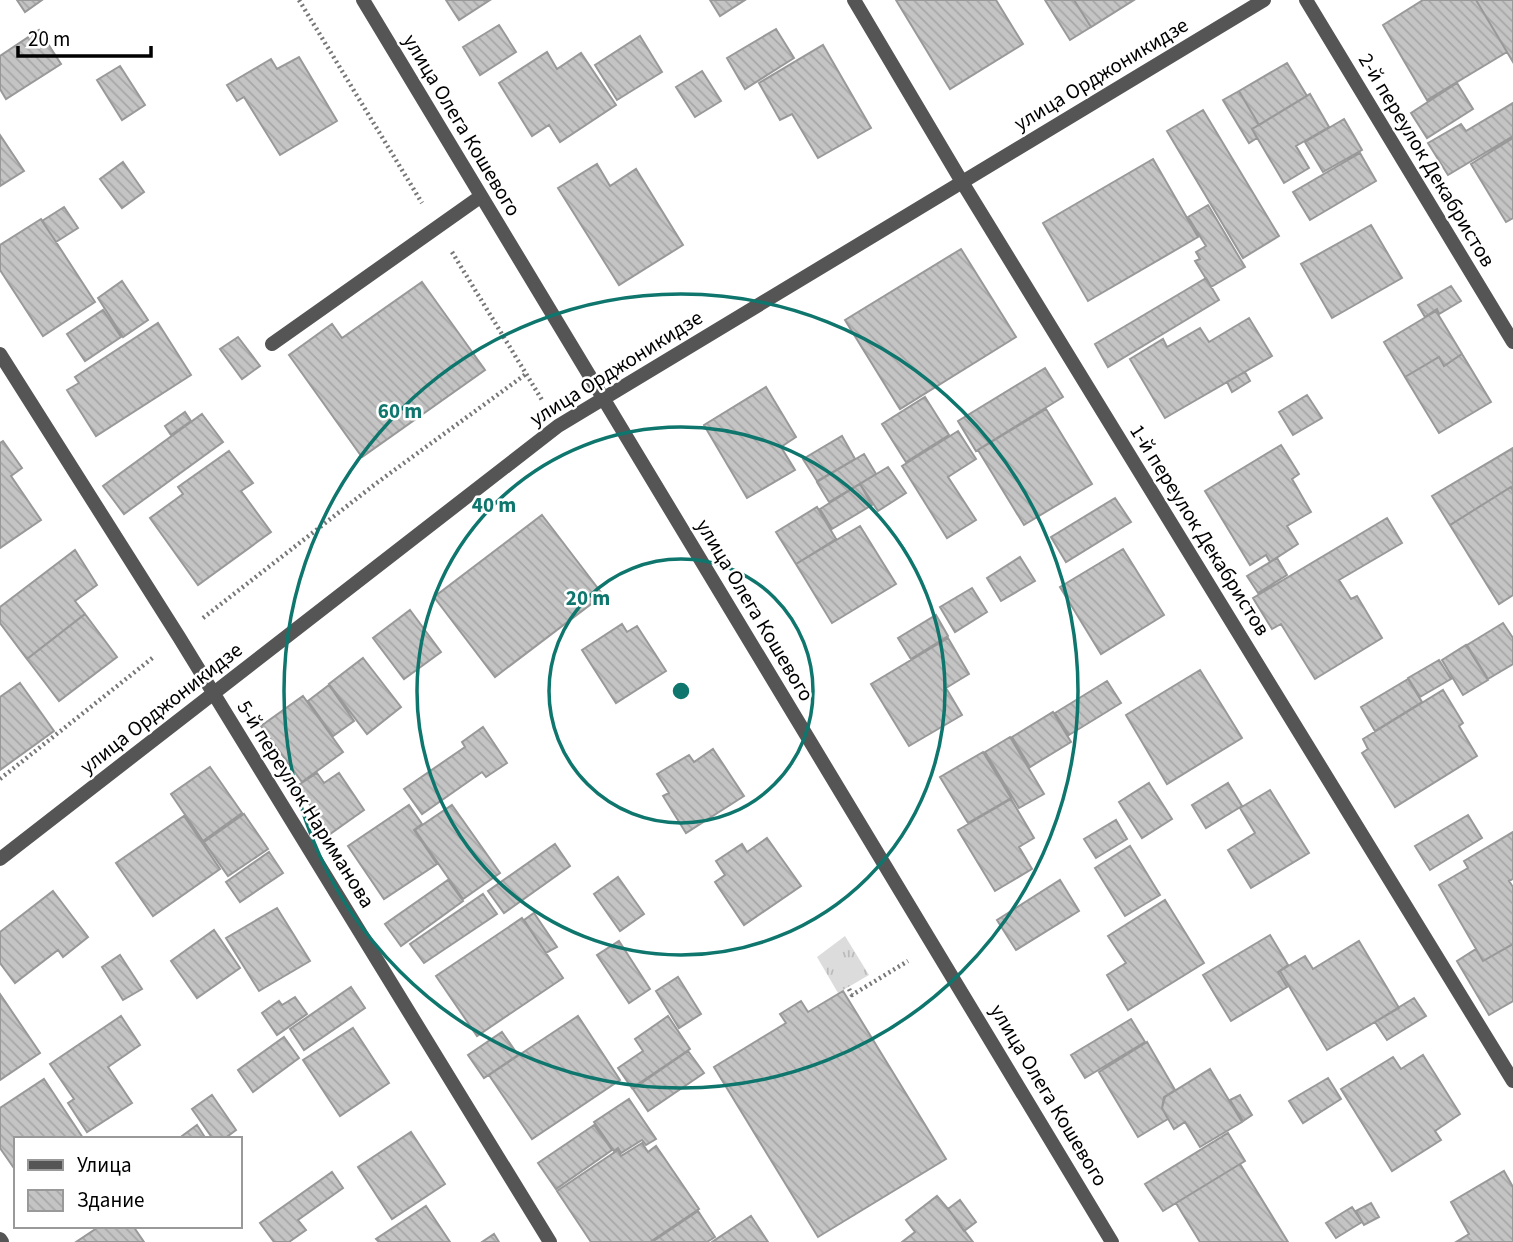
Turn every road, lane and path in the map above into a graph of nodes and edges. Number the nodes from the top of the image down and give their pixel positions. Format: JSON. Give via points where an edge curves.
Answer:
{"nodes":[{"id":1,"x":299,"y":0,"type":"edge"},
{"id":2,"x":363,"y":0,"type":"edge"},
{"id":3,"x":854,"y":0,"type":"edge"},
{"id":4,"x":1264,"y":0,"type":"edge"},
{"id":5,"x":1306,"y":0,"type":"edge"},
{"id":6,"x":962,"y":182,"type":"junction"},
{"id":7,"x":480,"y":197,"type":"junction"},
{"id":8,"x":437,"y":228,"type":"junction"},
{"id":9,"x":1513,"y":342,"type":"edge"},
{"id":10,"x":272,"y":344,"type":"dead end"},
{"id":11,"x":0,"y":354,"type":"edge"},
{"id":12,"x":602,"y":399,"type":"junction"},
{"id":13,"x":179,"y":637,"type":"junction"},
{"id":14,"x":213,"y":693,"type":"junction"},
{"id":15,"x":0,"y":779,"type":"edge"},
{"id":16,"x":0,"y":859,"type":"edge"},
{"id":17,"x":935,"y":945,"type":"junction"},
{"id":18,"x":849,"y":989,"type":"dead end"},
{"id":19,"x":1513,"y":1081,"type":"edge"},
{"id":20,"x":550,"y":1242,"type":"edge"},
{"id":21,"x":1112,"y":1242,"type":"edge"}],
"edges":[{"from":1,"to":8,"type":"path"},
{"from":2,"to":7,"type":"street","name":"улица Олега Кошевого"},
{"from":3,"to":6,"type":"street","name":"1-й переулок Декабристов"},
{"from":4,"to":6,"type":"street","name":"улица Орджоникидзе"},
{"from":5,"to":9,"type":"street","name":"2-й переулок Декабристов"},
{"from":6,"to":12,"type":"street","name":"улица Орджоникидзе"},
{"from":6,"to":19,"type":"street","name":"1-й переулок Декабристов"},
{"from":7,"to":8,"type":"street"},
{"from":7,"to":12,"type":"street","name":"улица Олега Кошевого"},
{"from":8,"to":10,"type":"street"},
{"from":8,"to":13,"type":"path","via":[[526,374]]},
{"from":11,"to":13,"type":"street","name":"5-й переулок Нариманова"},
{"from":12,"to":14,"type":"street","name":"улица Орджоникидзе","via":[[558,426]]},
{"from":12,"to":17,"type":"street","name":"улица Олега Кошевого"},
{"from":13,"to":14,"type":"street","name":"5-й переулок Нариманова"},
{"from":13,"to":15,"type":"path"},
{"from":14,"to":16,"type":"street","name":"улица Орджоникидзе"},
{"from":14,"to":20,"type":"street","name":"5-й переулок Нариманова"},
{"from":17,"to":18,"type":"path","via":[[852,995]]},
{"from":17,"to":21,"type":"street","name":"улица Олега Кошевого"}]}
